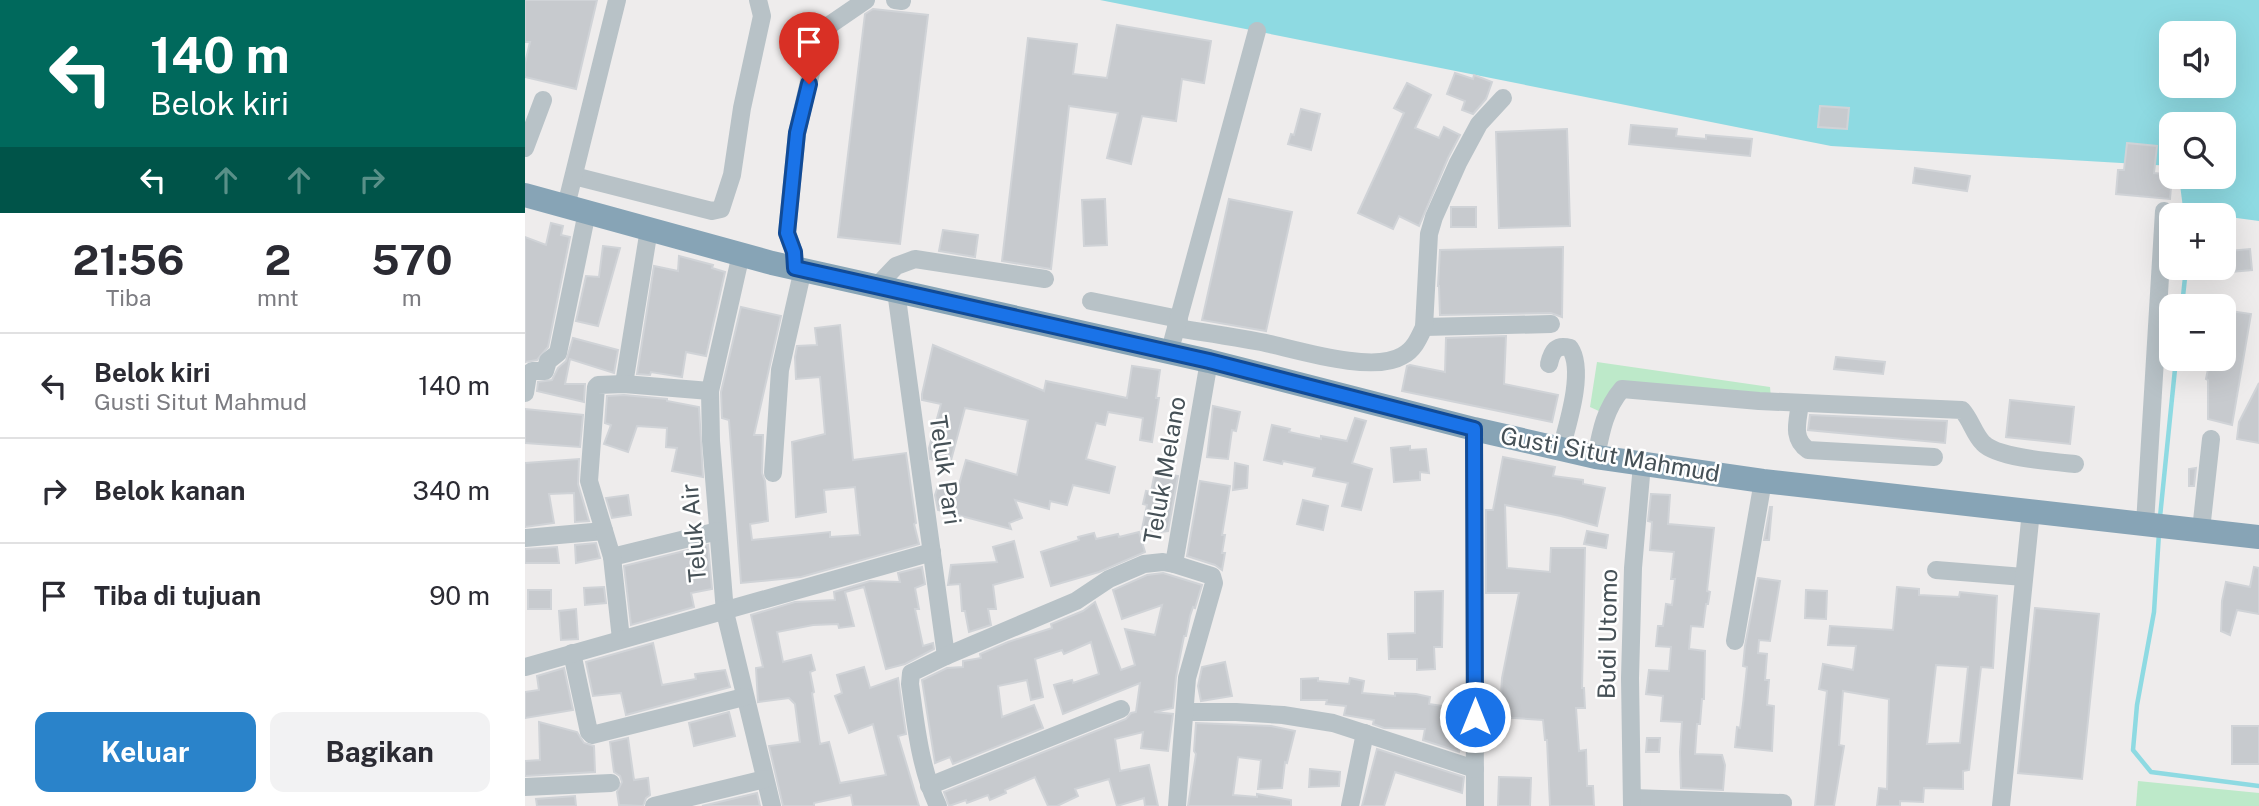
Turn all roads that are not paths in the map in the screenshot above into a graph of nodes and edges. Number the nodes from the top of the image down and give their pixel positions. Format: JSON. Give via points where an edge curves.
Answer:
{"nodes":[{"id":1,"x":617,"y":0,"type":"edge"},
{"id":2,"x":758,"y":0,"type":"edge"},
{"id":3,"x":866,"y":0,"type":"edge"},
{"id":4,"x":1257,"y":31,"type":"dead end"},
{"id":5,"x":1503,"y":98,"type":"dead end"},
{"id":6,"x":543,"y":100,"type":"dead end"},
{"id":7,"x":525,"y":148,"type":"edge"},
{"id":8,"x":574,"y":176,"type":"junction"},
{"id":9,"x":525,"y":195,"type":"edge"},
{"id":10,"x":576,"y":209,"type":"junction"},
{"id":11,"x":649,"y":229,"type":"junction"},
{"id":12,"x":740,"y":254,"type":"junction"},
{"id":13,"x":799,"y":268,"type":"junction"},
{"id":14,"x":1045,"y":279,"type":"dead end"},
{"id":15,"x":2160,"y":280,"type":"edge"},
{"id":16,"x":886,"y":288,"type":"junction"},
{"id":17,"x":1091,"y":301,"type":"dead end"},
{"id":18,"x":1177,"y":323,"type":"junction"},
{"id":19,"x":1551,"y":324,"type":"dead end"},
{"id":20,"x":1424,"y":327,"type":"junction"},
{"id":21,"x":1169,"y":352,"type":"junction"},
{"id":22,"x":1209,"y":361,"type":"junction"},
{"id":23,"x":1549,"y":364,"type":"dead end"},
{"id":24,"x":624,"y":384,"type":"junction"},
{"id":25,"x":710,"y":391,"type":"junction"},
{"id":26,"x":525,"y":393,"type":"edge"},
{"id":27,"x":1800,"y":403,"type":"junction"},
{"id":28,"x":1474,"y":429,"type":"junction"},
{"id":29,"x":2211,"y":439,"type":"dead end"},
{"id":30,"x":1561,"y":449,"type":"junction"},
{"id":31,"x":1596,"y":457,"type":"junction"},
{"id":32,"x":1934,"y":457,"type":"dead end"},
{"id":33,"x":1642,"y":464,"type":"junction"},
{"id":34,"x":2075,"y":464,"type":"dead end"},
{"id":35,"x":773,"y":473,"type":"dead end"},
{"id":36,"x":1763,"y":481,"type":"junction"},
{"id":37,"x":2031,"y":511,"type":"junction"},
{"id":38,"x":2145,"y":524,"type":"junction"},
{"id":39,"x":2190,"y":529,"type":"junction"},
{"id":40,"x":604,"y":531,"type":"junction"},
{"id":41,"x":718,"y":531,"type":"junction"},
{"id":42,"x":2259,"y":537,"type":"edge"},
{"id":43,"x":525,"y":538,"type":"edge"},
{"id":44,"x":932,"y":552,"type":"junction"},
{"id":45,"x":612,"y":557,"type":"junction"},
{"id":46,"x":1174,"y":564,"type":"junction"},
{"id":47,"x":1937,"y":570,"type":"dead end"},
{"id":48,"x":2024,"y":578,"type":"junction"},
{"id":49,"x":725,"y":612,"type":"junction"},
{"id":50,"x":621,"y":639,"type":"junction"},
{"id":51,"x":1735,"y":641,"type":"dead end"},
{"id":52,"x":572,"y":653,"type":"junction"},
{"id":53,"x":946,"y":656,"type":"junction"},
{"id":54,"x":525,"y":667,"type":"edge"},
{"id":55,"x":744,"y":697,"type":"junction"},
{"id":56,"x":1121,"y":709,"type":"dead end"},
{"id":57,"x":1185,"y":712,"type":"junction"},
{"id":58,"x":1365,"y":733,"type":"junction"},
{"id":59,"x":1475,"y":769,"type":"junction"},
{"id":60,"x":765,"y":779,"type":"junction"},
{"id":61,"x":611,"y":783,"type":"dead end"},
{"id":62,"x":929,"y":786,"type":"junction"},
{"id":63,"x":525,"y":787,"type":"edge"},
{"id":64,"x":1632,"y":802,"type":"edge"},
{"id":65,"x":1783,"y":803,"type":"dead end"},
{"id":66,"x":654,"y":806,"type":"edge"},
{"id":67,"x":772,"y":806,"type":"edge"},
{"id":68,"x":938,"y":806,"type":"edge"},
{"id":69,"x":1177,"y":806,"type":"edge"},
{"id":70,"x":1350,"y":806,"type":"edge"},
{"id":71,"x":1475,"y":806,"type":"edge"},
{"id":72,"x":2001,"y":806,"type":"edge"}],
"edges":[{"from":1,"to":8,"type":"street"},
{"from":2,"to":8,"type":"street","via":[[762,16],[732,175],[721,209],[712,211]]},
{"from":3,"to":13,"type":"street","via":[[831,24],[814,60],[797,133],[787,233]]},
{"from":4,"to":18,"type":"street"},
{"from":5,"to":20,"type":"street","via":[[1479,124],[1434,217]]},
{"from":6,"to":7,"type":"street"},
{"from":8,"to":10,"type":"street"},
{"from":9,"to":10,"type":"highway","name":"Gusti Situt Mahmud"},
{"from":10,"to":11,"type":"highway","name":"Gusti Situt Mahmud"},
{"from":10,"to":26,"type":"street","via":[[558,353],[548,360],[545,371],[528,375]]},
{"from":11,"to":12,"type":"highway","name":"Gusti Situt Mahmud"},
{"from":11,"to":24,"type":"street"},
{"from":12,"to":13,"type":"highway","name":"Gusti Situt Mahmud"},
{"from":12,"to":25,"type":"street","name":"Teluk Air"},
{"from":13,"to":16,"type":"highway","name":"Gusti Situt Mahmud"},
{"from":13,"to":35,"type":"street","via":[[780,370]]},
{"from":14,"to":16,"type":"street","via":[[915,260],[895,266]]},
{"from":15,"to":38,"type":"street"},
{"from":16,"to":21,"type":"highway","name":"Gusti Situt Mahmud"},
{"from":16,"to":44,"type":"street","name":"Teluk Pari"},
{"from":17,"to":18,"type":"street"},
{"from":18,"to":20,"type":"street","via":[[1369,363],[1401,357],[1418,341]]},
{"from":18,"to":21,"type":"street"},
{"from":19,"to":20,"type":"street"},
{"from":21,"to":22,"type":"highway","name":"Gusti Situt Mahmud"},
{"from":22,"to":28,"type":"highway","name":"Gusti Situt Mahmud"},
{"from":22,"to":46,"type":"street","name":"Teluk Melano"},
{"from":23,"to":30,"type":"street","via":[[1558,346],[1570,348],[1574,354],[1572,400]]},
{"from":24,"to":25,"type":"street"},
{"from":24,"to":40,"type":"street","via":[[598,385],[594,391],[589,481]]},
{"from":25,"to":41,"type":"street","name":"Teluk Air"},
{"from":27,"to":31,"type":"street","via":[[1622,389],[1605,416]]},
{"from":27,"to":32,"type":"street","via":[[1796,436],[1808,450]]},
{"from":27,"to":34,"type":"street","via":[[1962,410],[1991,448]]},
{"from":28,"to":30,"type":"highway","name":"Gusti Situt Mahmud"},
{"from":28,"to":59,"type":"street"},
{"from":29,"to":39,"type":"street"},
{"from":30,"to":31,"type":"highway","name":"Gusti Situt Mahmud"},
{"from":31,"to":33,"type":"highway","name":"Gusti Situt Mahmud"},
{"from":33,"to":36,"type":"highway","name":"Gusti Situt Mahmud"},
{"from":33,"to":64,"type":"street","name":"Budi Utomo","via":[[1633,568]]},
{"from":36,"to":37,"type":"highway","name":"Gusti Situt Mahmud"},
{"from":36,"to":51,"type":"street"},
{"from":37,"to":38,"type":"highway","name":"Gusti Situt Mahmud"},
{"from":37,"to":48,"type":"street"},
{"from":38,"to":39,"type":"highway","name":"Gusti Situt Mahmud"},
{"from":39,"to":42,"type":"highway","name":"Gusti Situt Mahmud"},
{"from":40,"to":43,"type":"street"},
{"from":40,"to":45,"type":"street"},
{"from":41,"to":45,"type":"street"},
{"from":41,"to":49,"type":"street","name":"Teluk Air"},
{"from":44,"to":49,"type":"street"},
{"from":44,"to":53,"type":"street","name":"Teluk Pari"},
{"from":45,"to":50,"type":"street"},
{"from":46,"to":53,"type":"street","via":[[1144,565],[1109,579],[1076,601]]},
{"from":46,"to":57,"type":"street","name":"Teluk Melano","via":[[1214,578],[1192,657]]},
{"from":47,"to":48,"type":"street"},
{"from":48,"to":72,"type":"street"},
{"from":49,"to":50,"type":"street"},
{"from":49,"to":55,"type":"street","name":"Teluk Air"},
{"from":50,"to":52,"type":"street"},
{"from":52,"to":54,"type":"street"},
{"from":52,"to":55,"type":"street","via":[[592,735]]},
{"from":53,"to":62,"type":"street","via":[[909,677]]},
{"from":55,"to":60,"type":"street","name":"Teluk Air"},
{"from":56,"to":62,"type":"street"},
{"from":57,"to":58,"type":"street","via":[[1283,715]]},
{"from":57,"to":69,"type":"street","name":"Teluk Melano"},
{"from":58,"to":59,"type":"street"},
{"from":58,"to":70,"type":"street"},
{"from":59,"to":71,"type":"street"},
{"from":60,"to":66,"type":"street"},
{"from":60,"to":67,"type":"street","name":"Teluk Air"},
{"from":61,"to":63,"type":"street"},
{"from":62,"to":68,"type":"street"},
{"from":64,"to":65,"type":"street"}]}
